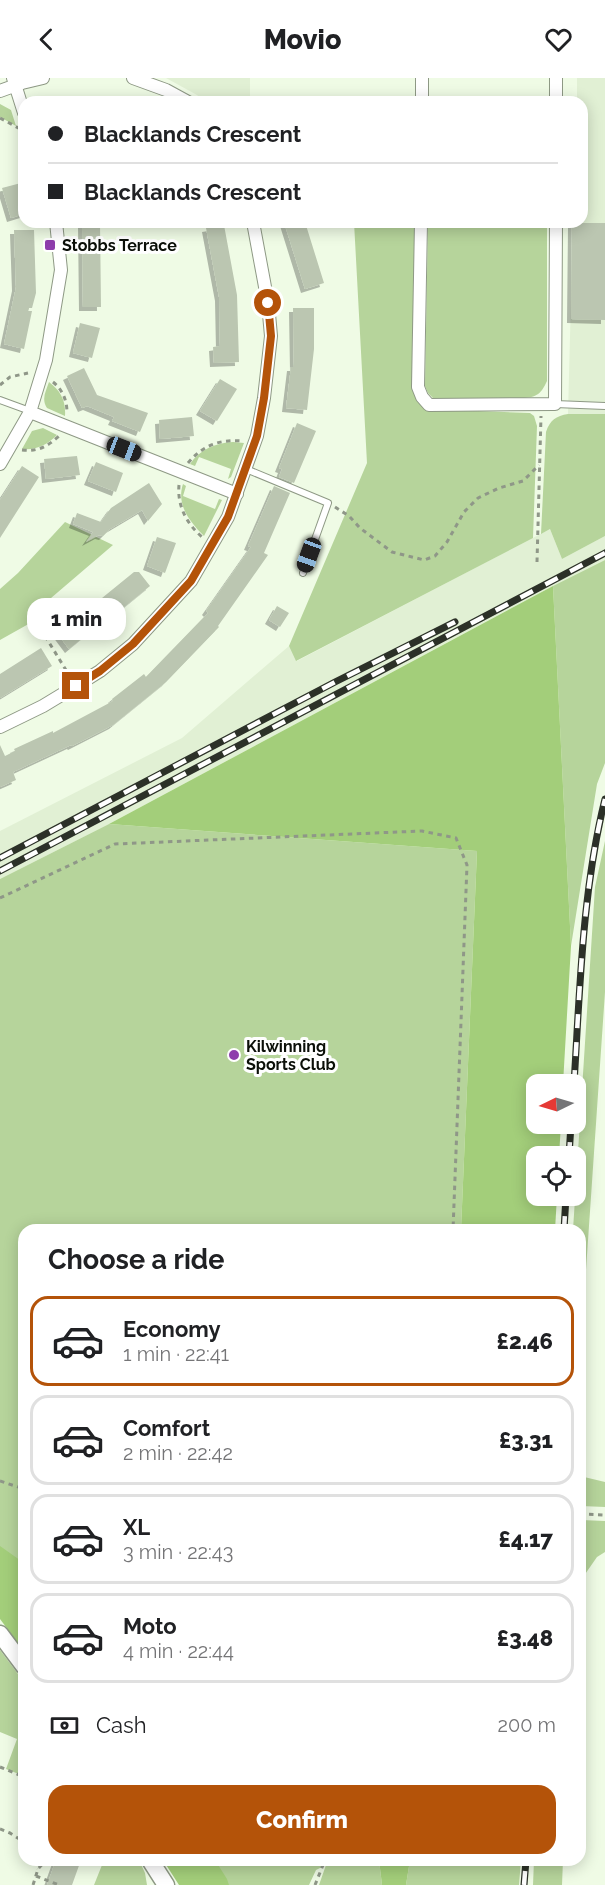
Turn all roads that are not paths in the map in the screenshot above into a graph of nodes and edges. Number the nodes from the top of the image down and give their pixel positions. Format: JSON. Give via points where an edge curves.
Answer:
{"nodes":[{"id":1,"x":43,"y":78,"type":"edge"},
{"id":2,"x":133,"y":78,"type":"edge"},
{"id":3,"x":423,"y":78,"type":"edge"},
{"id":4,"x":556,"y":78,"type":"edge"},
{"id":5,"x":14,"y":81,"type":"edge"},
{"id":6,"x":0,"y":91,"type":"edge"},
{"id":7,"x":19,"y":96,"type":"edge"},
{"id":8,"x":177,"y":96,"type":"edge"},
{"id":9,"x":422,"y":96,"type":"edge"},
{"id":10,"x":556,"y":96,"type":"edge"},
{"id":11,"x":57,"y":228,"type":"edge"},
{"id":12,"x":254,"y":228,"type":"edge"},
{"id":13,"x":421,"y":228,"type":"edge"},
{"id":14,"x":556,"y":228,"type":"edge"},
{"id":15,"x":0,"y":400,"type":"edge"},
{"id":16,"x":555,"y":404,"type":"junction"},
{"id":17,"x":605,"y":406,"type":"edge"},
{"id":18,"x":30,"y":412,"type":"junction"},
{"id":19,"x":0,"y":464,"type":"edge"},
{"id":20,"x":246,"y":470,"type":"junction"},
{"id":21,"x":237,"y":494,"type":"junction"},
{"id":22,"x":303,"y":573,"type":"dead end"},
{"id":23,"x":0,"y":728,"type":"edge"},
{"id":24,"x":0,"y":1634,"type":"edge"},
{"id":25,"x":18,"y":1658,"type":"edge"},
{"id":26,"x":154,"y":1866,"type":"edge"},
{"id":27,"x":166,"y":1885,"type":"edge"}],
"edges":[{"from":1,"to":5,"type":"street"},
{"from":2,"to":8,"type":"street"},
{"from":3,"to":9,"type":"street"},
{"from":4,"to":10,"type":"street"},
{"from":5,"to":6,"type":"street"},
{"from":5,"to":7,"type":"street"},
{"from":11,"to":18,"type":"street","via":[[61,270],[46,360]]},
{"from":12,"to":20,"type":"street","via":[[271,336],[257,436]]},
{"from":13,"to":16,"type":"street","via":[[418,387],[422,397],[429,405]]},
{"from":14,"to":16,"type":"street"},
{"from":15,"to":18,"type":"lane"},
{"from":16,"to":17,"type":"lane"},
{"from":18,"to":19,"type":"street"},
{"from":18,"to":21,"type":"street"},
{"from":20,"to":21,"type":"street"},
{"from":20,"to":22,"type":"lane","via":[[328,503]]},
{"from":21,"to":23,"type":"street","via":[[191,581],[133,644],[100,671]]},
{"from":24,"to":25,"type":"street"},
{"from":26,"to":27,"type":"street"}]}
